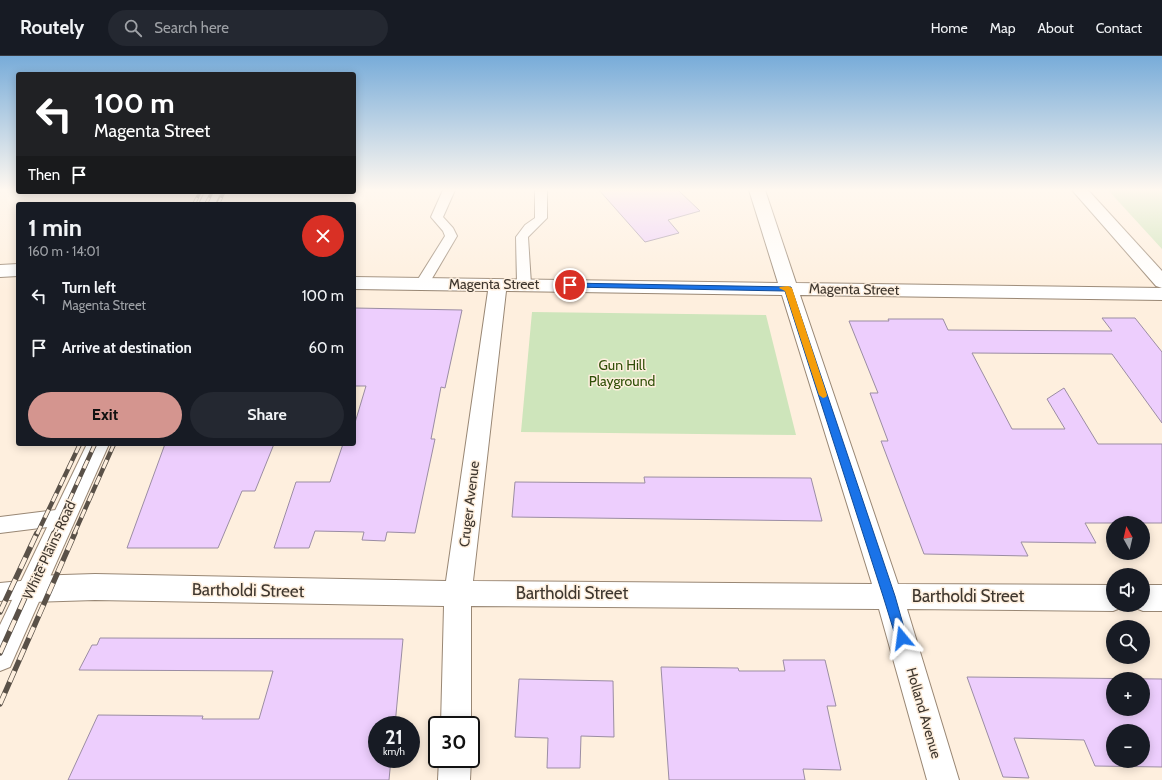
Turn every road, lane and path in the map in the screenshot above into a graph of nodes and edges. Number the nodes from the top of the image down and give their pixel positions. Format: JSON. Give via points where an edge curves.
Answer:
{"nodes":[{"id":1,"x":442,"y":224,"type":"edge"},
{"id":2,"x":534,"y":224,"type":"edge"},
{"id":3,"x":768,"y":224,"type":"edge"},
{"id":4,"x":1110,"y":224,"type":"edge"},
{"id":5,"x":16,"y":270,"type":"edge"},
{"id":6,"x":0,"y":271,"type":"edge"},
{"id":7,"x":1162,"y":282,"type":"edge"},
{"id":8,"x":356,"y":283,"type":"edge"},
{"id":9,"x":422,"y":284,"type":"junction"},
{"id":10,"x":498,"y":284,"type":"junction"},
{"id":11,"x":524,"y":284,"type":"junction"},
{"id":12,"x":788,"y":288,"type":"junction"},
{"id":13,"x":1162,"y":294,"type":"edge"},
{"id":14,"x":97,"y":446,"type":"edge"},
{"id":15,"x":64,"y":517,"type":"junction"},
{"id":16,"x":0,"y":525,"type":"edge"},
{"id":17,"x":31,"y":589,"type":"junction"},
{"id":18,"x":0,"y":592,"type":"edge"},
{"id":19,"x":458,"y":594,"type":"junction"},
{"id":20,"x":889,"y":596,"type":"junction"},
{"id":21,"x":1106,"y":598,"type":"edge"},
{"id":22,"x":1150,"y":598,"type":"edge"},
{"id":23,"x":1162,"y":598,"type":"edge"},
{"id":24,"x":0,"y":657,"type":"edge"},
{"id":25,"x":456,"y":716,"type":"edge"},
{"id":26,"x":455,"y":768,"type":"edge"},
{"id":27,"x":454,"y":780,"type":"edge"},
{"id":28,"x":943,"y":780,"type":"edge"}],
"edges":[{"from":1,"to":9,"type":"lane","via":[[451,236]]},
{"from":2,"to":11,"type":"lane","via":[[524,233],[521,241]]},
{"from":3,"to":12,"type":"street","name":"Holland Avenue"},
{"from":4,"to":7,"type":"street"},
{"from":5,"to":6,"type":"street"},
{"from":8,"to":9,"type":"street","name":"Magenta Street"},
{"from":9,"to":10,"type":"street","name":"Magenta Street"},
{"from":10,"to":11,"type":"street","name":"Magenta Street"},
{"from":10,"to":19,"type":"street","name":"Cruger Avenue"},
{"from":11,"to":12,"type":"street","name":"Magenta Street"},
{"from":12,"to":13,"type":"street","name":"Magenta Street"},
{"from":12,"to":20,"type":"street","name":"Holland Avenue"},
{"from":14,"to":15,"type":"street","name":"White Plains Road"},
{"from":15,"to":16,"type":"lane"},
{"from":15,"to":17,"type":"street","name":"White Plains Road"},
{"from":17,"to":18,"type":"lane"},
{"from":17,"to":19,"type":"street","name":"Bartholdi Street","via":[[87,587]]},
{"from":17,"to":24,"type":"street","name":"White Plains Road"},
{"from":19,"to":20,"type":"street","name":"Bartholdi Street"},
{"from":19,"to":25,"type":"street","name":"Cruger Avenue"},
{"from":20,"to":21,"type":"street","name":"Bartholdi Street"},
{"from":20,"to":28,"type":"street","name":"Holland Avenue"},
{"from":22,"to":23,"type":"street"},
{"from":26,"to":27,"type":"street"}]}
